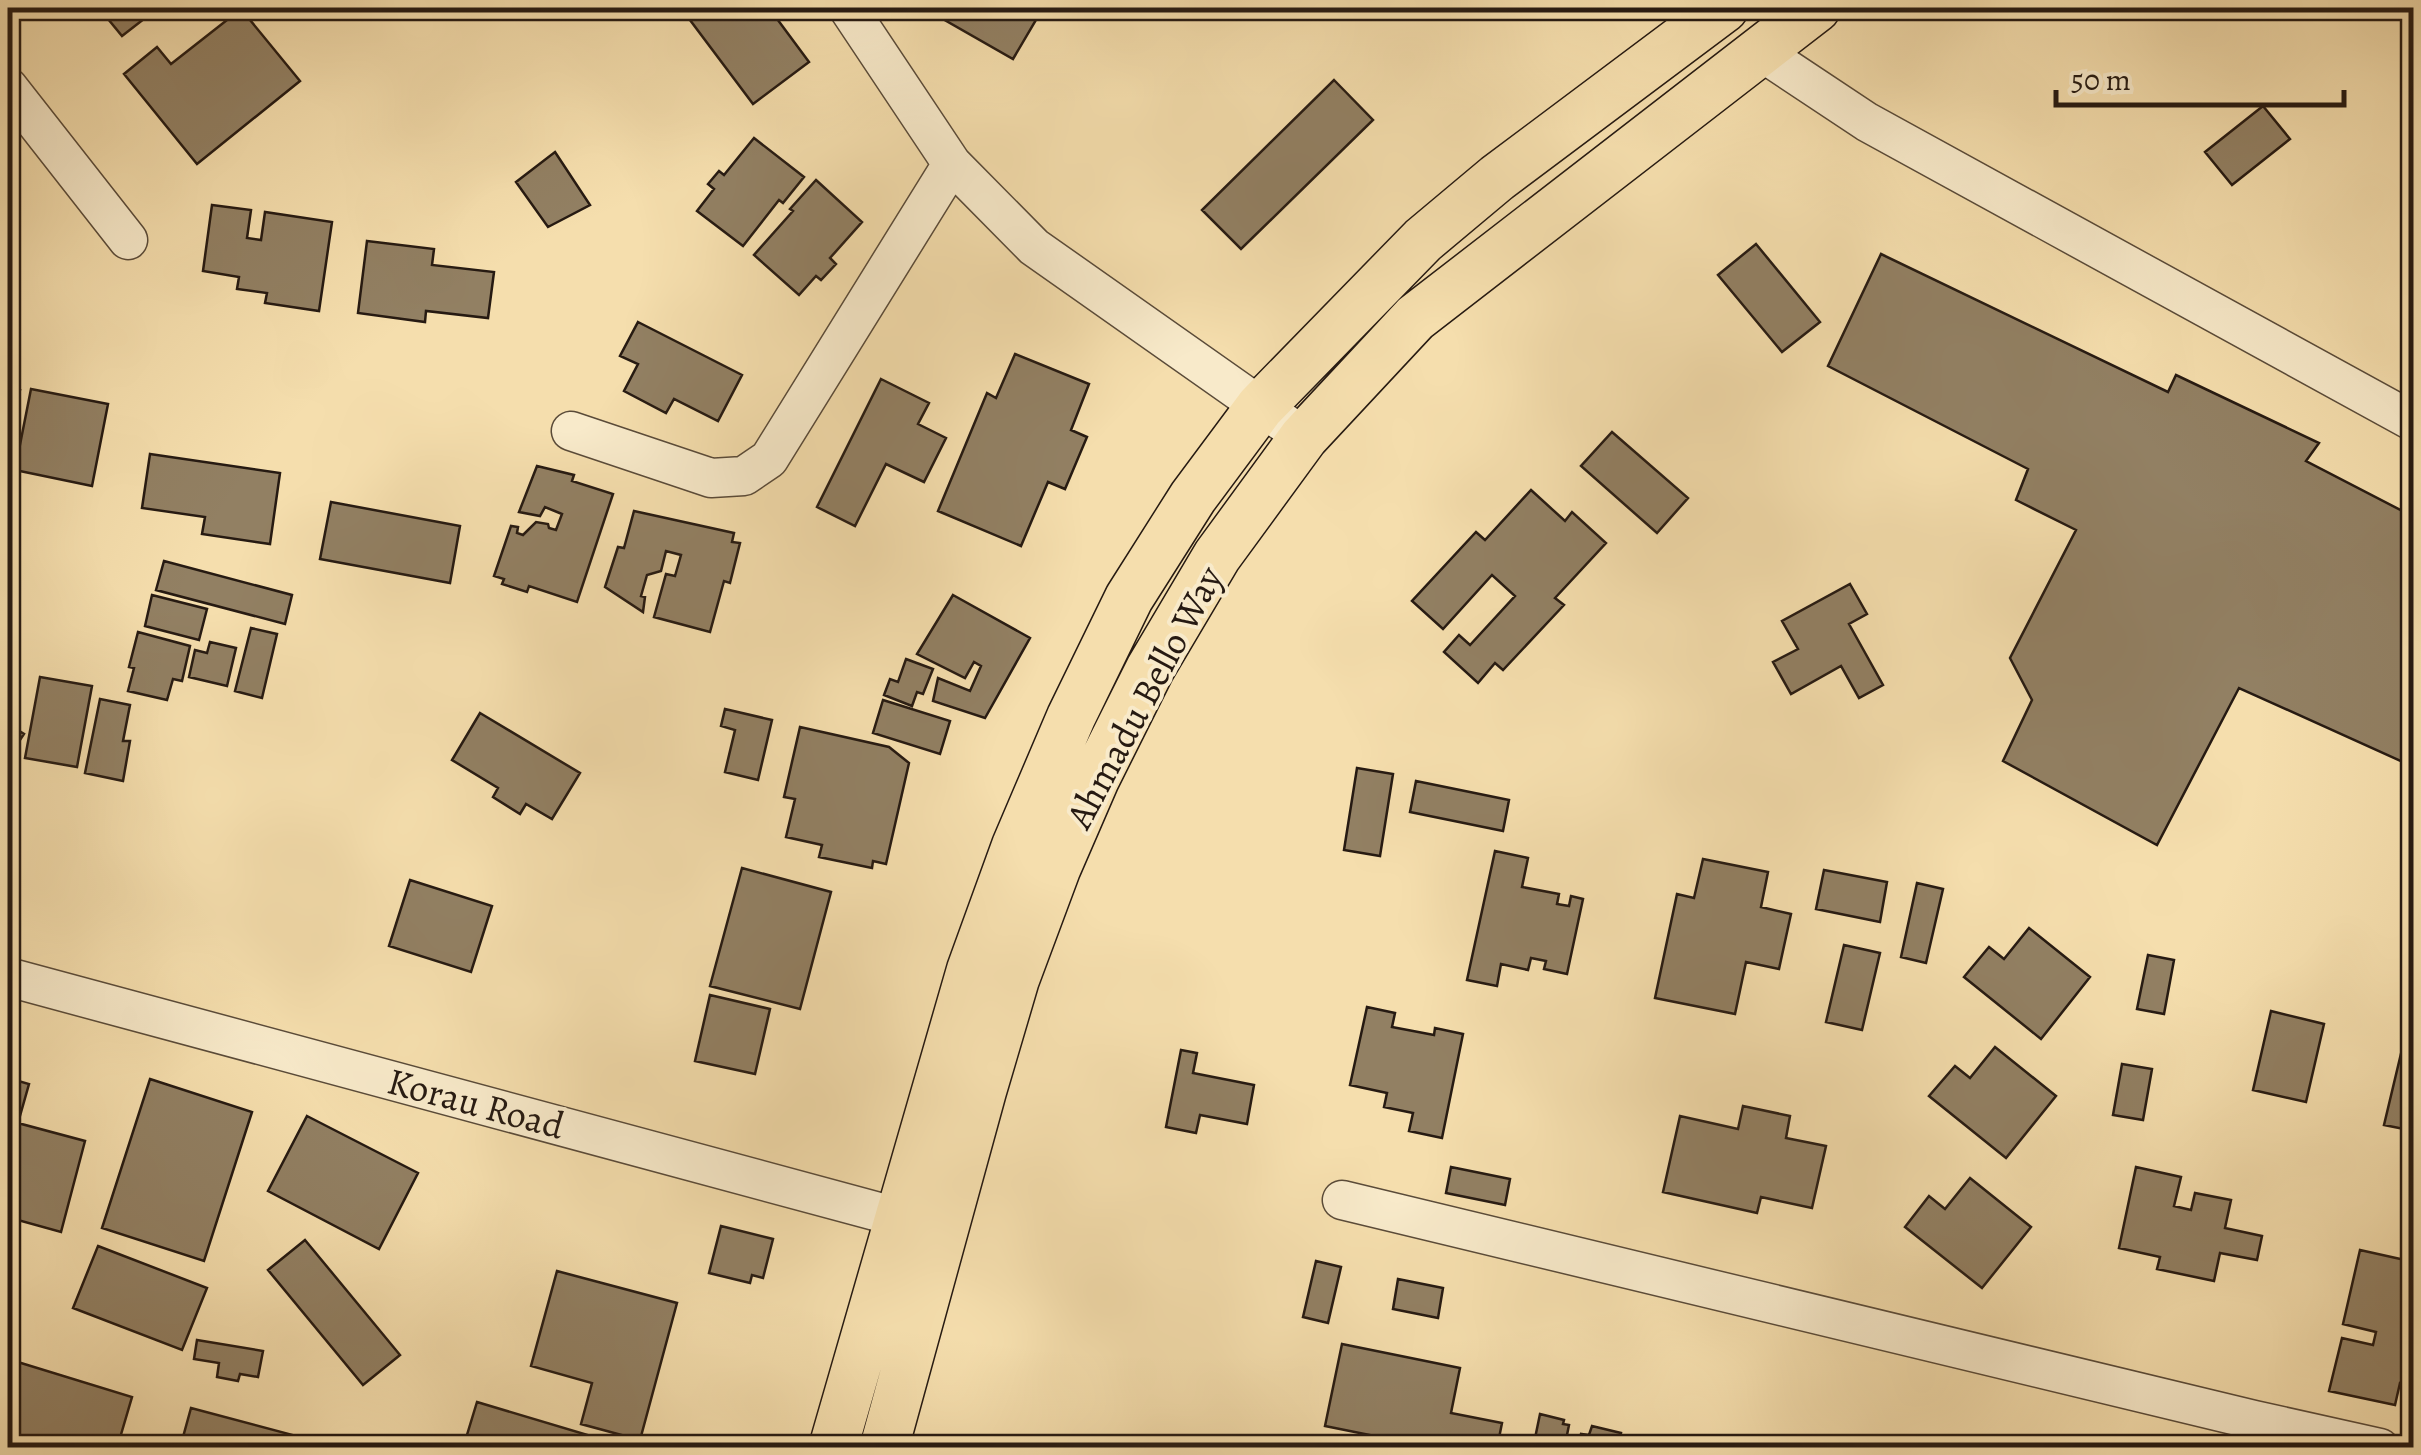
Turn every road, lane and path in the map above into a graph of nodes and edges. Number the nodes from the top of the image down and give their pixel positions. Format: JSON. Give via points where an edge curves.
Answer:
{"nodes":[{"id":1,"x":848,"y":8,"type":"edge"},
{"id":2,"x":1724,"y":8,"type":"edge"},
{"id":3,"x":1816,"y":8,"type":"edge"},
{"id":4,"x":1760,"y":51,"type":"junction"},
{"id":5,"x":8,"y":87,"type":"edge"},
{"id":6,"x":952,"y":164,"type":"junction"},
{"id":7,"x":128,"y":240,"type":"dead end"},
{"id":8,"x":1260,"y":406,"type":"junction"},
{"id":9,"x":2414,"y":422,"type":"edge"},
{"id":10,"x":571,"y":432,"type":"dead end"},
{"id":11,"x":1304,"y":437,"type":"junction"},
{"id":12,"x":8,"y":977,"type":"edge"},
{"id":13,"x":1342,"y":1200,"type":"dead end"},
{"id":14,"x":922,"y":1224,"type":"junction"},
{"id":15,"x":2251,"y":1434,"type":"edge"},
{"id":16,"x":833,"y":1448,"type":"edge"},
{"id":17,"x":884,"y":1448,"type":"edge"},
{"id":18,"x":2380,"y":1448,"type":"edge"}],
"edges":[{"from":1,"to":6,"type":"street"},
{"from":2,"to":8,"type":"main road","name":"Ahmadu Bello Way","via":[[1423,240]]},
{"from":3,"to":4,"type":"main road","name":"Ahmadu Bello Way"},
{"from":4,"to":9,"type":"street","via":[[1867,122]]},
{"from":4,"to":11,"type":"main road","name":"Ahmadu Bello Way","via":[[1415,318]]},
{"from":5,"to":7,"type":"street"},
{"from":6,"to":8,"type":"street","via":[[1034,247]]},
{"from":6,"to":10,"type":"street","via":[[769,458],[744,476],[711,478]]},
{"from":8,"to":11,"type":"street"},
{"from":8,"to":14,"type":"main road","name":"Ahmadu Bello Way","via":[[1129,598],[1016,846],[971,970]]},
{"from":11,"to":14,"type":"main road","name":"Ahmadu Bello Way","via":[[1217,556],[1095,779]]},
{"from":12,"to":14,"type":"street","name":"Korau Road"},
{"from":13,"to":15,"type":"street"},
{"from":14,"to":16,"type":"main road","name":"Ahmadu Bello Way"},
{"from":14,"to":17,"type":"main road","name":"Ahmadu Bello Way"},
{"from":15,"to":18,"type":"street"}]}
